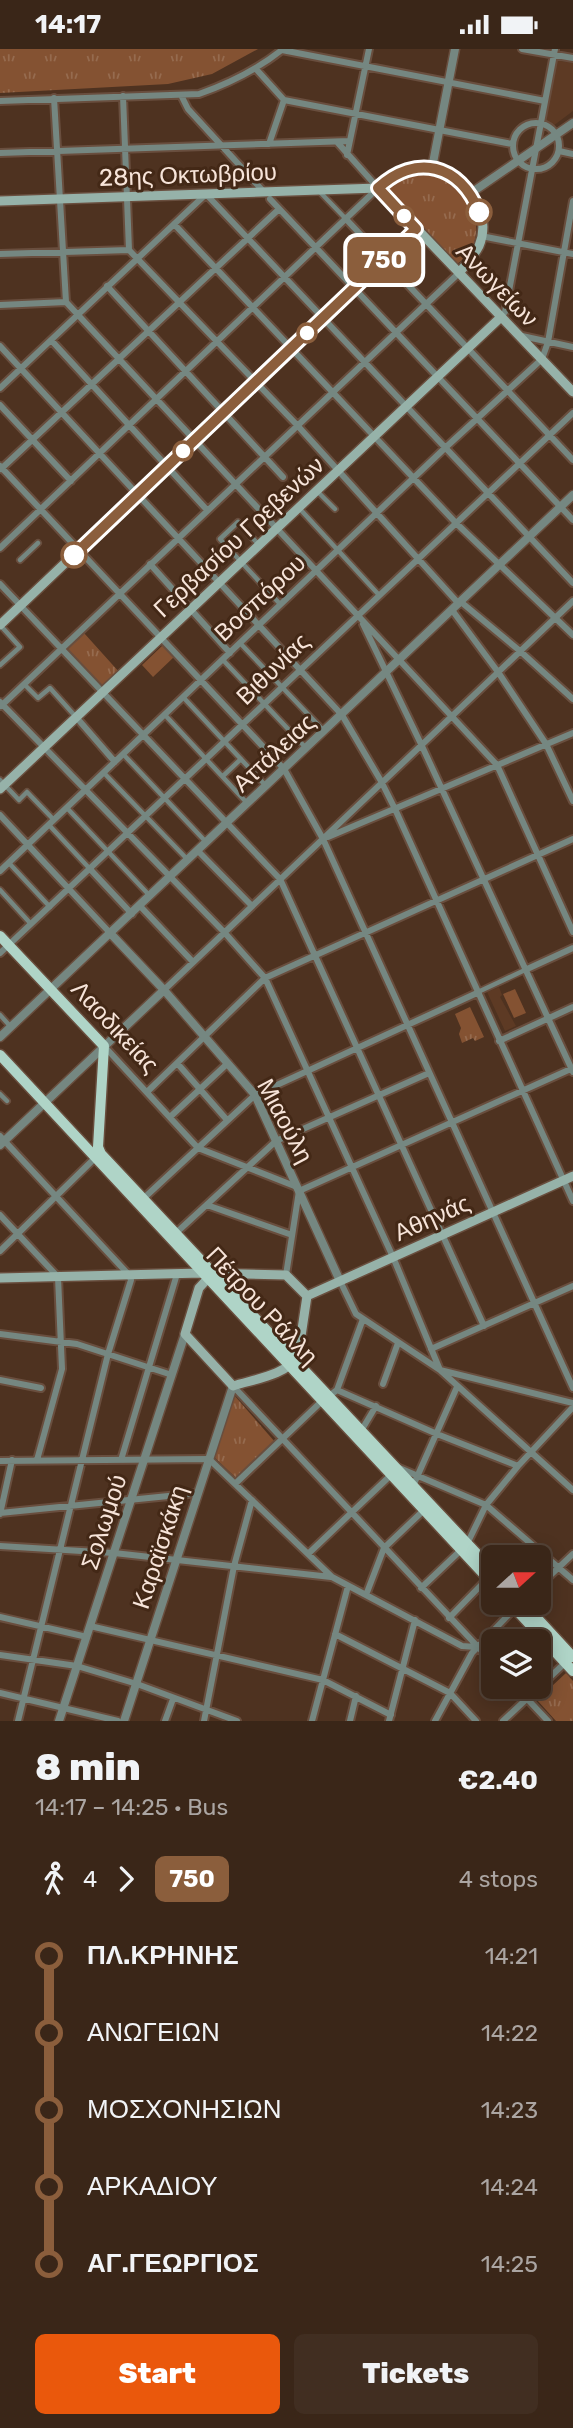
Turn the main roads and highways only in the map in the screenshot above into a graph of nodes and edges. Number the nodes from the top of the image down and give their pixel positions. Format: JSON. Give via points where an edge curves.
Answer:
{"nodes":[{"id":1,"x":378,"y":188,"type":"junction"},
{"id":2,"x":0,"y":201,"type":"edge"},
{"id":3,"x":416,"y":229,"type":"junction"},
{"id":4,"x":459,"y":272,"type":"junction"},
{"id":5,"x":503,"y":314,"type":"junction"},
{"id":6,"x":573,"y":392,"type":"edge"},
{"id":7,"x":0,"y":625,"type":"edge"},
{"id":8,"x":2,"y":784,"type":"edge"},
{"id":9,"x":0,"y":936,"type":"edge"},
{"id":10,"x":0,"y":1055,"type":"edge"},
{"id":11,"x":98,"y":1147,"type":"joint"},
{"id":12,"x":573,"y":1176,"type":"edge"},
{"id":13,"x":184,"y":1254,"type":"junction"},
{"id":14,"x":179,"y":1274,"type":"junction"},
{"id":15,"x":208,"y":1275,"type":"junction"},
{"id":16,"x":0,"y":1278,"type":"edge"},
{"id":17,"x":307,"y":1296,"type":"junction"},
{"id":18,"x":293,"y":1363,"type":"junction"},
{"id":19,"x":329,"y":1396,"type":"junction"},
{"id":20,"x":392,"y":1470,"type":"junction"},
{"id":21,"x":464,"y":1547,"type":"junction"},
{"id":22,"x":481,"y":1567,"type":"edge"},
{"id":23,"x":526,"y":1615,"type":"edge"},
{"id":24,"x":571,"y":1660,"type":"edge"}],
"edges":[{"from":1,"to":2,"type":"main road","name":"28ης Οκτωβρίου","via":[[267,196]]},
{"from":1,"to":3,"type":"main road","name":"Ανωγείων"},
{"from":1,"to":4,"type":"main road","via":[[404,170],[432,168],[455,177],[471,193],[480,213],[481,236]]},
{"from":3,"to":4,"type":"main road","name":"Ανωγείων"},
{"from":3,"to":7,"type":"main road"},
{"from":4,"to":5,"type":"main road","name":"Ανωγείων"},
{"from":5,"to":6,"type":"main road","name":"Ανωγείων"},
{"from":5,"to":8,"type":"main road","name":"Γερβασίου Γρεβενών"},
{"from":9,"to":11,"type":"main road","name":"Λαοδικείας","via":[[104,1046]]},
{"from":10,"to":13,"type":"main road","name":"Πέτρου Ράλλη"},
{"from":11,"to":15,"type":"main road","name":"Πέτρου Ράλλη"},
{"from":12,"to":17,"type":"main road","name":"Αθηνάς"},
{"from":13,"to":14,"type":"main road","via":[[185,1267]]},
{"from":13,"to":15,"type":"main road","name":"Πέτρου Ράλλη"},
{"from":14,"to":15,"type":"main road"},
{"from":14,"to":16,"type":"main road"},
{"from":15,"to":17,"type":"main road","via":[[285,1275]]},
{"from":15,"to":18,"type":"main road","name":"Πέτρου Ράλλη"},
{"from":15,"to":18,"type":"main road","via":[[199,1288],[185,1335],[233,1386]]},
{"from":17,"to":18,"type":"main road","via":[[299,1356]]},
{"from":18,"to":19,"type":"main road","name":"Πέτρου Ράλλη"},
{"from":19,"to":20,"type":"main road","name":"Πέτρου Ράλλη"},
{"from":19,"to":20,"type":"main road","name":"Πέτρου Ράλλη"},
{"from":20,"to":21,"type":"main road","name":"Πέτρου Ράλλη","via":[[424,1510]]},
{"from":20,"to":21,"type":"main road","name":"Πέτρου Ράλλη","via":[[413,1486]]},
{"from":21,"to":22,"type":"main road","name":"Πέτρου Ράλλη"},
{"from":23,"to":24,"type":"main road"}]}
